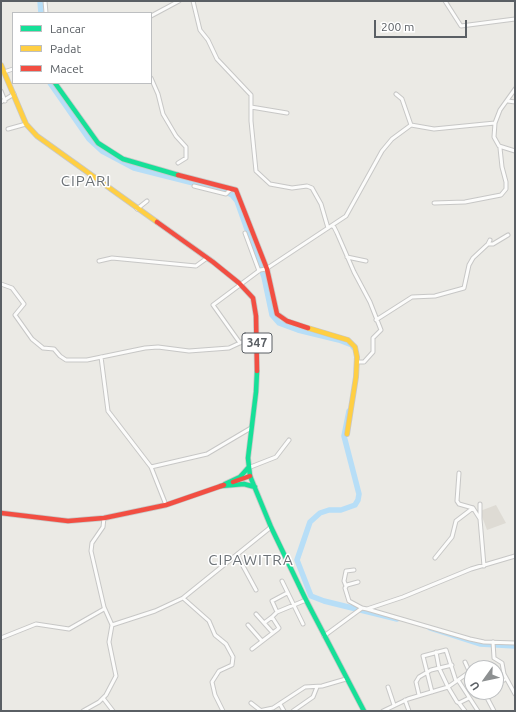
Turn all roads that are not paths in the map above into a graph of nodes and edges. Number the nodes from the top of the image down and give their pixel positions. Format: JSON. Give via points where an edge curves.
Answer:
{"nodes":[{"id":1,"x":45,"y":1,"type":"edge"},
{"id":2,"x":179,"y":1,"type":"edge"},
{"id":3,"x":193,"y":1,"type":"edge"},
{"id":4,"x":445,"y":1,"type":"edge"},
{"id":5,"x":46,"y":12,"type":"edge"},
{"id":6,"x":152,"y":15,"type":"edge"},
{"id":7,"x":515,"y":19,"type":"edge"},
{"id":8,"x":2,"y":68,"type":"edge"},
{"id":9,"x":12,"y":69,"type":"edge"},
{"id":10,"x":152,"y":80,"type":"edge"},
{"id":11,"x":56,"y":84,"type":"edge"},
{"id":12,"x":515,"y":89,"type":"edge"},
{"id":13,"x":1,"y":91,"type":"edge"},
{"id":14,"x":14,"y":94,"type":"junction"},
{"id":15,"x":396,"y":94,"type":"dead end"},
{"id":16,"x":4,"y":100,"type":"edge"},
{"id":17,"x":508,"y":101,"type":"junction"},
{"id":18,"x":515,"y":102,"type":"edge"},
{"id":19,"x":251,"y":107,"type":"junction"},
{"id":20,"x":287,"y":113,"type":"dead end"},
{"id":21,"x":495,"y":123,"type":"junction"},
{"id":22,"x":26,"y":124,"type":"junction"},
{"id":23,"x":411,"y":125,"type":"junction"},
{"id":24,"x":8,"y":129,"type":"dead end"},
{"id":25,"x":500,"y":148,"type":"junction"},
{"id":26,"x":515,"y":151,"type":"edge"},
{"id":27,"x":178,"y":163,"type":"dead end"},
{"id":28,"x":194,"y":186,"type":"dead end"},
{"id":29,"x":229,"y":192,"type":"junction"},
{"id":30,"x":147,"y":200,"type":"dead end"},
{"id":31,"x":434,"y":203,"type":"dead end"},
{"id":32,"x":137,"y":209,"type":"junction"},
{"id":33,"x":330,"y":227,"type":"junction"},
{"id":34,"x":246,"y":233,"type":"dead end"},
{"id":35,"x":508,"y":235,"type":"dead end"},
{"id":36,"x":490,"y":240,"type":"dead end"},
{"id":37,"x":488,"y":244,"type":"junction"},
{"id":38,"x":347,"y":257,"type":"junction"},
{"id":39,"x":207,"y":258,"type":"junction"},
{"id":40,"x":99,"y":261,"type":"dead end"},
{"id":41,"x":366,"y":261,"type":"dead end"},
{"id":42,"x":267,"y":269,"type":"junction"},
{"id":43,"x":260,"y":271,"type":"junction"},
{"id":44,"x":1,"y":284,"type":"edge"},
{"id":45,"x":242,"y":285,"type":"junction"},
{"id":46,"x":376,"y":320,"type":"junction"},
{"id":47,"x":257,"y":335,"type":"junction"},
{"id":48,"x":240,"y":343,"type":"junction"},
{"id":49,"x":101,"y":357,"type":"junction"},
{"id":50,"x":357,"y":362,"type":"junction"},
{"id":51,"x":253,"y":427,"type":"junction"},
{"id":52,"x":347,"y":434,"type":"dead end"},
{"id":53,"x":288,"y":440,"type":"dead end"},
{"id":54,"x":151,"y":467,"type":"junction"},
{"id":55,"x":248,"y":468,"type":"junction"},
{"id":56,"x":459,"y":473,"type":"dead end"},
{"id":57,"x":250,"y":476,"type":"junction"},
{"id":58,"x":221,"y":486,"type":"junction"},
{"id":59,"x":255,"y":487,"type":"junction"},
{"id":60,"x":480,"y":504,"type":"dead end"},
{"id":61,"x":166,"y":505,"type":"junction"},
{"id":62,"x":473,"y":508,"type":"junction"},
{"id":63,"x":1,"y":513,"type":"edge"},
{"id":64,"x":104,"y":518,"type":"junction"},
{"id":65,"x":480,"y":519,"type":"junction"},
{"id":66,"x":272,"y":528,"type":"junction"},
{"id":67,"x":237,"y":555,"type":"junction"},
{"id":68,"x":515,"y":556,"type":"edge"},
{"id":69,"x":435,"y":558,"type":"dead end"},
{"id":70,"x":484,"y":566,"type":"junction"},
{"id":71,"x":354,"y":570,"type":"dead end"},
{"id":72,"x":282,"y":580,"type":"dead end"},
{"id":73,"x":358,"y":582,"type":"dead end"},
{"id":74,"x":346,"y":586,"type":"junction"},
{"id":75,"x":256,"y":590,"type":"dead end"},
{"id":76,"x":287,"y":593,"type":"junction"},
{"id":77,"x":183,"y":598,"type":"junction"},
{"id":78,"x":306,"y":600,"type":"junction"},
{"id":79,"x":294,"y":604,"type":"junction"},
{"id":80,"x":104,"y":609,"type":"junction"},
{"id":81,"x":366,"y":609,"type":"junction"},
{"id":82,"x":361,"y":610,"type":"junction"},
{"id":83,"x":277,"y":612,"type":"junction"},
{"id":84,"x":256,"y":614,"type":"dead end"},
{"id":85,"x":272,"y":617,"type":"junction"},
{"id":86,"x":264,"y":623,"type":"junction"},
{"id":87,"x":303,"y":624,"type":"dead end"},
{"id":88,"x":112,"y":625,"type":"junction"},
{"id":89,"x":248,"y":625,"type":"dead end"},
{"id":90,"x":273,"y":633,"type":"junction"},
{"id":91,"x":324,"y":636,"type":"junction"},
{"id":92,"x":1,"y":638,"type":"edge"},
{"id":93,"x":262,"y":641,"type":"junction"},
{"id":94,"x":515,"y":643,"type":"edge"},
{"id":95,"x":493,"y":644,"type":"junction"},
{"id":96,"x":252,"y":649,"type":"dead end"},
{"id":97,"x":436,"y":652,"type":"junction"},
{"id":98,"x":452,"y":665,"type":"junction"},
{"id":99,"x":439,"y":668,"type":"junction"},
{"id":100,"x":426,"y":673,"type":"junction"},
{"id":101,"x":464,"y":677,"type":"edge"},
{"id":102,"x":346,"y":679,"type":"junction"},
{"id":103,"x":457,"y":681,"type":"junction"},
{"id":104,"x":317,"y":687,"type":"junction"},
{"id":105,"x":388,"y":687,"type":"dead end"},
{"id":106,"x":448,"y":687,"type":"junction"},
{"id":107,"x":464,"y":691,"type":"edge"},
{"id":108,"x":432,"y":692,"type":"junction"},
{"id":109,"x":515,"y":694,"type":"edge"},
{"id":110,"x":419,"y":695,"type":"junction"},
{"id":111,"x":103,"y":698,"type":"junction"},
{"id":112,"x":405,"y":700,"type":"junction"},
{"id":113,"x":465,"y":700,"type":"edge"},
{"id":114,"x":470,"y":700,"type":"edge"},
{"id":115,"x":488,"y":700,"type":"edge"},
{"id":116,"x":251,"y":703,"type":"dead end"},
{"id":117,"x":459,"y":703,"type":"junction"},
{"id":118,"x":280,"y":704,"type":"junction"},
{"id":119,"x":394,"y":705,"type":"junction"},
{"id":120,"x":84,"y":711,"type":"edge"},
{"id":121,"x":113,"y":711,"type":"edge"},
{"id":122,"x":223,"y":711,"type":"edge"},
{"id":123,"x":260,"y":711,"type":"edge"},
{"id":124,"x":284,"y":711,"type":"edge"},
{"id":125,"x":293,"y":711,"type":"edge"},
{"id":126,"x":364,"y":711,"type":"edge"},
{"id":127,"x":383,"y":711,"type":"edge"},
{"id":128,"x":409,"y":711,"type":"edge"},
{"id":129,"x":465,"y":711,"type":"edge"},
{"id":130,"x":478,"y":711,"type":"edge"},
{"id":131,"x":494,"y":711,"type":"edge"}],
"edges":[{"from":1,"to":5,"type":"street"},
{"from":2,"to":6,"type":"street"},
{"from":3,"to":19,"type":"street","via":[[200,30],[220,64],[251,93]]},
{"from":4,"to":7,"type":"street","via":[[461,26]]},
{"from":8,"to":9,"type":"street"},
{"from":8,"to":14,"type":"main road","number":"347"},
{"from":10,"to":27,"type":"street","via":[[164,114],[176,136],[186,147],[186,158]]},
{"from":11,"to":29,"type":"main road","via":[[98,143],[123,159]]},
{"from":12,"to":17,"type":"street"},
{"from":13,"to":16,"type":"street"},
{"from":14,"to":16,"type":"street"},
{"from":14,"to":22,"type":"main road","number":"347"},
{"from":15,"to":23,"type":"street","via":[[402,99]]},
{"from":17,"to":18,"type":"street"},
{"from":17,"to":21,"type":"street","via":[[500,110]]},
{"from":19,"to":20,"type":"street"},
{"from":19,"to":33,"type":"street","via":[[256,171],[270,184],[312,188]]},
{"from":21,"to":23,"type":"street","via":[[434,129]]},
{"from":21,"to":25,"type":"street","via":[[494,137]]},
{"from":22,"to":24,"type":"street"},
{"from":22,"to":32,"type":"main road","number":"347","via":[[44,142]]},
{"from":23,"to":33,"type":"street","via":[[384,147],[349,213]]},
{"from":25,"to":26,"type":"street"},
{"from":25,"to":31,"type":"street","via":[[506,182],[506,189],[501,195],[465,202]]},
{"from":28,"to":29,"type":"street"},
{"from":29,"to":42,"type":"main road","via":[[236,190]]},
{"from":30,"to":32,"type":"street"},
{"from":32,"to":39,"type":"main road","number":"347"},
{"from":33,"to":38,"type":"street","via":[[334,227]]},
{"from":33,"to":42,"type":"street"},
{"from":34,"to":43,"type":"street"},
{"from":35,"to":37,"type":"street","via":[[493,244]]},
{"from":36,"to":37,"type":"street"},
{"from":37,"to":46,"type":"street","via":[[469,265],[464,288],[435,296],[412,297]]},
{"from":38,"to":41,"type":"street"},
{"from":38,"to":46,"type":"street","via":[[370,302]]},
{"from":39,"to":40,"type":"street","via":[[196,266],[112,258]]},
{"from":39,"to":45,"type":"main road","number":"347"},
{"from":42,"to":43,"type":"street"},
{"from":42,"to":50,"type":"main road","via":[[278,316],[351,342],[357,354]]},
{"from":43,"to":45,"type":"street"},
{"from":44,"to":49,"type":"street","via":[[12,288],[24,304],[16,313],[16,317],[42,348],[54,348],[66,360]]},
{"from":45,"to":47,"type":"main road","number":"347","via":[[249,292],[255,305]]},
{"from":45,"to":48,"type":"street","via":[[213,306]]},
{"from":46,"to":50,"type":"street","via":[[381,332],[373,338],[373,352],[364,362]]},
{"from":47,"to":48,"type":"street"},
{"from":47,"to":51,"type":"main road","number":"347"},
{"from":48,"to":49,"type":"street","via":[[229,348],[189,351],[145,348]]},
{"from":49,"to":54,"type":"street","via":[[108,411]]},
{"from":50,"to":52,"type":"main road"},
{"from":51,"to":54,"type":"street","via":[[207,454]]},
{"from":51,"to":55,"type":"main road","number":"347"},
{"from":53,"to":55,"type":"street","via":[[276,457]]},
{"from":54,"to":61,"type":"street"},
{"from":55,"to":57,"type":"main road","number":"347"},
{"from":55,"to":58,"type":"main road","via":[[240,477]]},
{"from":56,"to":62,"type":"street","via":[[458,503]]},
{"from":57,"to":58,"type":"main road"},
{"from":57,"to":59,"type":"main road","number":"347"},
{"from":58,"to":59,"type":"main road","via":[[244,484]]},
{"from":58,"to":61,"type":"main road"},
{"from":59,"to":66,"type":"main road","number":"347"},
{"from":60,"to":65,"type":"street"},
{"from":61,"to":64,"type":"main road"},
{"from":62,"to":65,"type":"street"},
{"from":62,"to":69,"type":"street","via":[[456,521],[452,538]]},
{"from":63,"to":64,"type":"main road","via":[[68,521]]},
{"from":64,"to":80,"type":"street","via":[[103,527],[91,548]]},
{"from":65,"to":70,"type":"street"},
{"from":66,"to":67,"type":"street"},
{"from":66,"to":78,"type":"main road","number":"347"},
{"from":67,"to":75,"type":"street"},
{"from":67,"to":77,"type":"street"},
{"from":68,"to":70,"type":"street"},
{"from":70,"to":81,"type":"street"},
{"from":71,"to":74,"type":"street","via":[[346,571]]},
{"from":72,"to":76,"type":"street"},
{"from":73,"to":74,"type":"street"},
{"from":74,"to":82,"type":"street","via":[[349,601]]},
{"from":76,"to":79,"type":"street"},
{"from":76,"to":83,"type":"street","via":[[272,600]]},
{"from":77,"to":88,"type":"street","via":[[155,611]]},
{"from":77,"to":122,"type":"street","via":[[209,621],[233,657],[232,665],[219,671],[212,682]]},
{"from":78,"to":79,"type":"street"},
{"from":78,"to":91,"type":"main road","number":"347"},
{"from":79,"to":83,"type":"street"},
{"from":79,"to":87,"type":"street"},
{"from":80,"to":88,"type":"street"},
{"from":80,"to":92,"type":"street","via":[[69,629],[36,624]]},
{"from":81,"to":82,"type":"street"},
{"from":81,"to":95,"type":"street"},
{"from":82,"to":91,"type":"street"},
{"from":83,"to":85,"type":"street"},
{"from":84,"to":86,"type":"street"},
{"from":85,"to":86,"type":"street"},
{"from":85,"to":90,"type":"street","via":[[279,628]]},
{"from":86,"to":90,"type":"street"},
{"from":88,"to":111,"type":"street","via":[[109,642],[116,676]]},
{"from":89,"to":93,"type":"street"},
{"from":90,"to":93,"type":"street"},
{"from":91,"to":102,"type":"main road","number":"347"},
{"from":93,"to":96,"type":"street"},
{"from":94,"to":95,"type":"street"},
{"from":95,"to":109,"type":"street","via":[[494,658],[502,663],[504,674]]},
{"from":97,"to":98,"type":"street","via":[[446,650]]},
{"from":97,"to":99,"type":"street"},
{"from":97,"to":100,"type":"street","via":[[422,657]]},
{"from":98,"to":99,"type":"street"},
{"from":98,"to":103,"type":"street"},
{"from":99,"to":100,"type":"street"},
{"from":99,"to":106,"type":"street"},
{"from":100,"to":108,"type":"street"},
{"from":100,"to":110,"type":"street","via":[[416,680]]},
{"from":101,"to":103,"type":"street"},
{"from":102,"to":104,"type":"street"},
{"from":102,"to":126,"type":"main road","number":"347"},
{"from":103,"to":106,"type":"street"},
{"from":103,"to":107,"type":"street"},
{"from":104,"to":118,"type":"street","via":[[301,689]]},
{"from":104,"to":125,"type":"street","via":[[313,697]]},
{"from":105,"to":119,"type":"street"},
{"from":106,"to":108,"type":"street"},
{"from":106,"to":117,"type":"street"},
{"from":108,"to":110,"type":"street"},
{"from":110,"to":112,"type":"street"},
{"from":111,"to":120,"type":"street"},
{"from":111,"to":121,"type":"street"},
{"from":112,"to":119,"type":"street"},
{"from":112,"to":128,"type":"street"},
{"from":113,"to":117,"type":"street"},
{"from":114,"to":130,"type":"street"},
{"from":115,"to":131,"type":"street"},
{"from":116,"to":123,"type":"street"},
{"from":117,"to":129,"type":"street"},
{"from":118,"to":123,"type":"street"},
{"from":118,"to":124,"type":"street"},
{"from":119,"to":127,"type":"street"}]}
